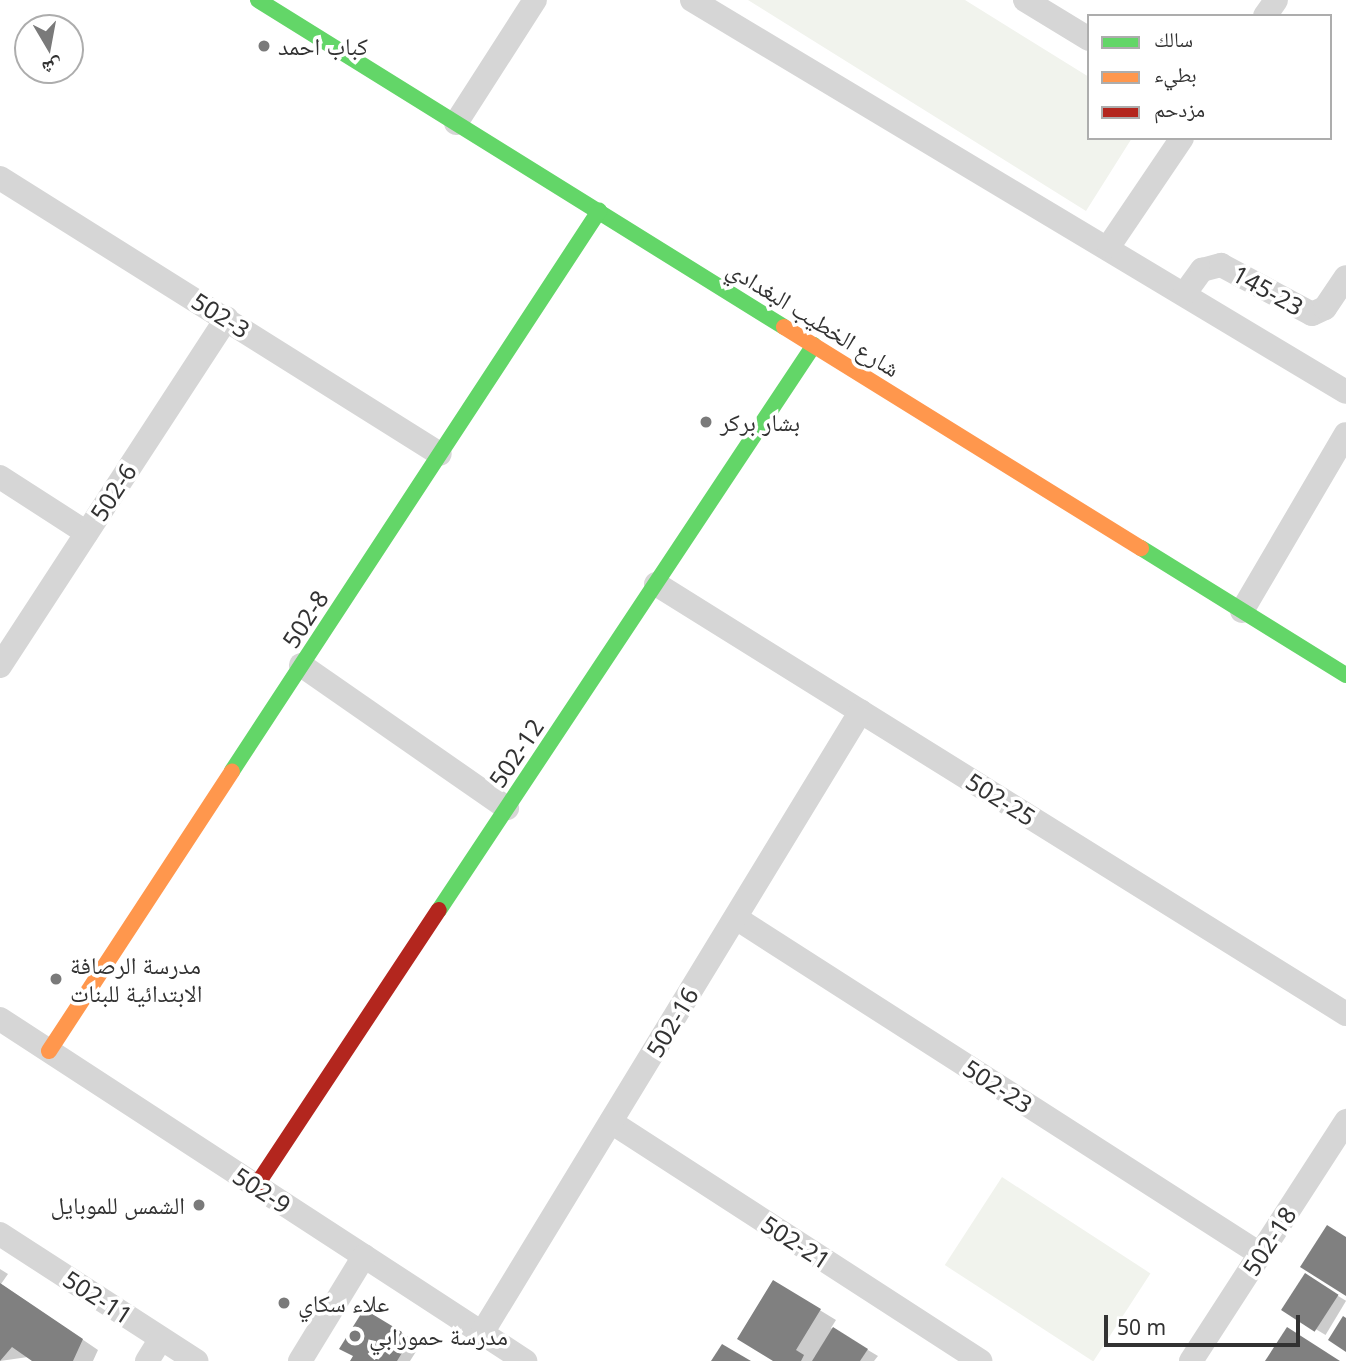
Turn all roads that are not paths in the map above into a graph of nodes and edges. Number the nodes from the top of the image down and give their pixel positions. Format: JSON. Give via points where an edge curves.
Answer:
{"nodes":[{"id":1,"x":258,"y":0,"type":"edge"},
{"id":2,"x":535,"y":0,"type":"edge"},
{"id":3,"x":692,"y":0,"type":"edge"},
{"id":4,"x":1025,"y":0,"type":"edge"},
{"id":5,"x":1087,"y":37,"type":"edge"},
{"id":6,"x":456,"y":123,"type":"junction"},
{"id":7,"x":1181,"y":140,"type":"edge"},
{"id":8,"x":0,"y":178,"type":"edge"},
{"id":9,"x":599,"y":211,"type":"junction"},
{"id":10,"x":1109,"y":246,"type":"junction"},
{"id":11,"x":1346,"y":277,"type":"edge"},
{"id":12,"x":1185,"y":293,"type":"junction"},
{"id":13,"x":227,"y":318,"type":"junction"},
{"id":14,"x":814,"y":345,"type":"junction"},
{"id":15,"x":1346,"y":391,"type":"edge"},
{"id":16,"x":1346,"y":434,"type":"edge"},
{"id":17,"x":440,"y":454,"type":"junction"},
{"id":18,"x":0,"y":477,"type":"edge"},
{"id":19,"x":87,"y":533,"type":"junction"},
{"id":20,"x":656,"y":584,"type":"junction"},
{"id":21,"x":1242,"y":611,"type":"junction"},
{"id":22,"x":0,"y":666,"type":"edge"},
{"id":23,"x":301,"y":666,"type":"junction"},
{"id":24,"x":1346,"y":676,"type":"edge"},
{"id":25,"x":861,"y":711,"type":"junction"},
{"id":26,"x":507,"y":808,"type":"junction"},
{"id":27,"x":736,"y":918,"type":"junction"},
{"id":28,"x":1346,"y":1014,"type":"edge"},
{"id":29,"x":0,"y":1019,"type":"edge"},
{"id":30,"x":49,"y":1051,"type":"junction"},
{"id":31,"x":1346,"y":1121,"type":"edge"},
{"id":32,"x":611,"y":1122,"type":"junction"},
{"id":33,"x":256,"y":1186,"type":"junction"},
{"id":34,"x":0,"y":1234,"type":"edge"},
{"id":35,"x":1261,"y":1254,"type":"junction"},
{"id":36,"x":364,"y":1256,"type":"junction"},
{"id":37,"x":482,"y":1333,"type":"junction"},
{"id":38,"x":162,"y":1339,"type":"junction"},
{"id":39,"x":147,"y":1361,"type":"edge"},
{"id":40,"x":196,"y":1361,"type":"edge"},
{"id":41,"x":300,"y":1361,"type":"edge"},
{"id":42,"x":525,"y":1361,"type":"edge"},
{"id":43,"x":981,"y":1361,"type":"edge"},
{"id":44,"x":1191,"y":1361,"type":"edge"}],
"edges":[{"from":1,"to":6,"type":"street","name":"شارع الخطيب البغدادي"},
{"from":2,"to":6,"type":"street"},
{"from":3,"to":10,"type":"street"},
{"from":4,"to":5,"type":"street"},
{"from":6,"to":9,"type":"street","name":"شارع الخطيب البغدادي"},
{"from":7,"to":10,"type":"street"},
{"from":8,"to":13,"type":"street","name":"502-3"},
{"from":9,"to":14,"type":"street","name":"شارع الخطيب البغدادي"},
{"from":9,"to":17,"type":"street","name":"502-8"},
{"from":10,"to":12,"type":"street"},
{"from":11,"to":12,"type":"street","name":"145-23","via":[[1325,308],[1312,314],[1221,265],[1202,270]]},
{"from":12,"to":15,"type":"street"},
{"from":13,"to":17,"type":"street","name":"502-3"},
{"from":13,"to":19,"type":"street","name":"502-6"},
{"from":14,"to":20,"type":"street","name":"502-12"},
{"from":14,"to":21,"type":"street","name":"شارع الخطيب البغدادي"},
{"from":16,"to":21,"type":"street"},
{"from":17,"to":23,"type":"street","name":"502-8"},
{"from":18,"to":19,"type":"street"},
{"from":19,"to":22,"type":"street","name":"502-6"},
{"from":20,"to":25,"type":"street","name":"502-25"},
{"from":20,"to":26,"type":"street","name":"502-12"},
{"from":21,"to":24,"type":"street","name":"شارع الخطيب البغدادي"},
{"from":23,"to":26,"type":"street"},
{"from":23,"to":30,"type":"street","name":"502-8"},
{"from":25,"to":27,"type":"street","name":"502-16"},
{"from":25,"to":28,"type":"street","name":"502-25"},
{"from":26,"to":33,"type":"street","name":"502-12"},
{"from":27,"to":32,"type":"street","name":"502-16"},
{"from":27,"to":35,"type":"street","name":"502-23"},
{"from":29,"to":30,"type":"street","name":"502-9"},
{"from":30,"to":33,"type":"street","name":"502-9"},
{"from":31,"to":35,"type":"street","name":"502-18"},
{"from":32,"to":37,"type":"street","name":"502-16"},
{"from":32,"to":43,"type":"street","name":"502-21"},
{"from":33,"to":36,"type":"street","name":"502-9"},
{"from":34,"to":38,"type":"street","name":"502-11"},
{"from":35,"to":44,"type":"street","name":"502-18"},
{"from":36,"to":37,"type":"street","name":"502-9"},
{"from":36,"to":41,"type":"street"},
{"from":37,"to":42,"type":"street","name":"502-9"},
{"from":38,"to":39,"type":"street"},
{"from":38,"to":40,"type":"street","name":"502-11"}]}
